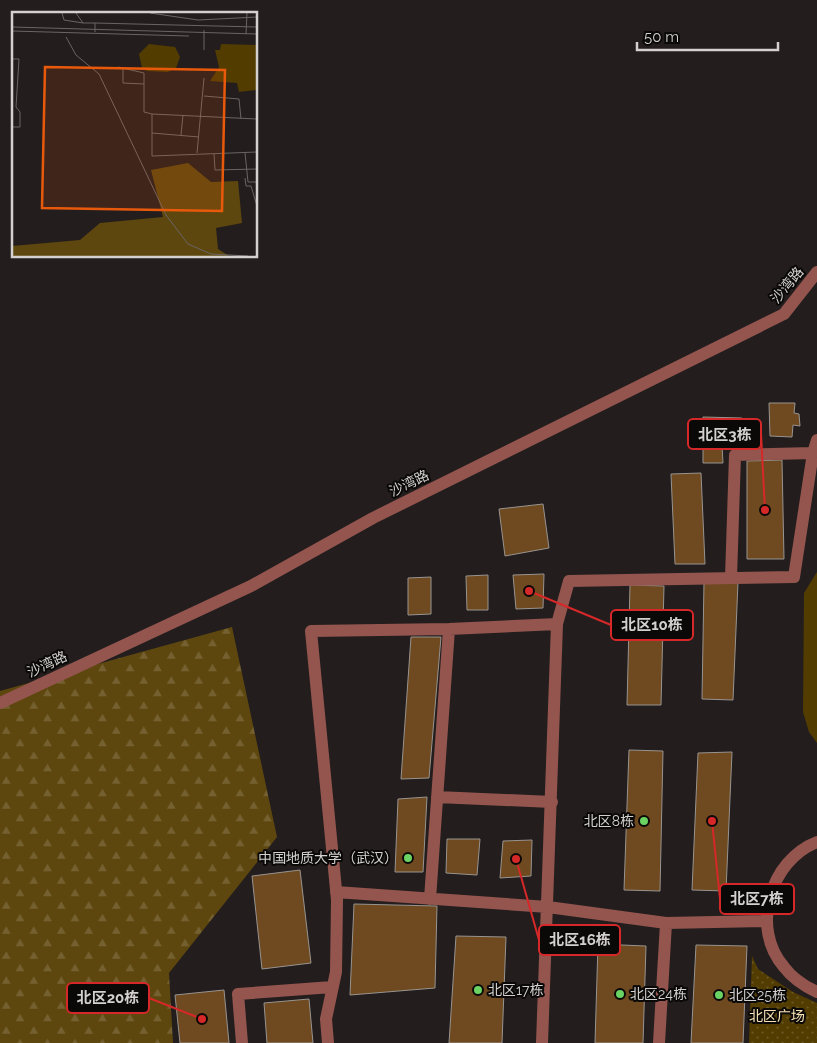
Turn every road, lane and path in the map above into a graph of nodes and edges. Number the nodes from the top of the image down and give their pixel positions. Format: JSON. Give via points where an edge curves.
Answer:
{"nodes":[{"id":1,"x":817,"y":272,"type":"edge"},
{"id":2,"x":817,"y":440,"type":"edge"},
{"id":3,"x":813,"y":453,"type":"junction"},
{"id":4,"x":730,"y":578,"type":"junction"},
{"id":5,"x":557,"y":624,"type":"junction"},
{"id":6,"x":449,"y":628,"type":"junction"},
{"id":7,"x":0,"y":703,"type":"edge"},
{"id":8,"x":438,"y":797,"type":"junction"},
{"id":9,"x":552,"y":802,"type":"junction"},
{"id":10,"x":817,"y":842,"type":"edge"},
{"id":11,"x":336,"y":892,"type":"junction"},
{"id":12,"x":430,"y":899,"type":"junction"},
{"id":13,"x":548,"y":907,"type":"junction"},
{"id":14,"x":767,"y":921,"type":"junction"},
{"id":15,"x":666,"y":923,"type":"junction"},
{"id":16,"x":332,"y":987,"type":"junction"},
{"id":17,"x":817,"y":992,"type":"edge"},
{"id":18,"x":242,"y":1043,"type":"edge"},
{"id":19,"x":328,"y":1043,"type":"edge"},
{"id":20,"x":542,"y":1043,"type":"edge"},
{"id":21,"x":659,"y":1043,"type":"edge"}],
"edges":[{"from":1,"to":7,"type":"street","name":"沙湾路","via":[[784,314],[373,518],[251,586]]},
{"from":2,"to":3,"type":"street"},
{"from":3,"to":4,"type":"street","via":[[794,577]]},
{"from":3,"to":4,"type":"street","via":[[735,455]]},
{"from":4,"to":5,"type":"street","via":[[569,581]]},
{"from":5,"to":6,"type":"street"},
{"from":5,"to":9,"type":"street"},
{"from":6,"to":8,"type":"street"},
{"from":6,"to":11,"type":"street","via":[[311,631]]},
{"from":8,"to":9,"type":"street"},
{"from":8,"to":12,"type":"street"},
{"from":9,"to":13,"type":"street"},
{"from":10,"to":14,"type":"street","via":[[806,846],[785,865],[771,890]]},
{"from":11,"to":12,"type":"street"},
{"from":11,"to":16,"type":"street","via":[[336,972]]},
{"from":12,"to":13,"type":"street"},
{"from":13,"to":15,"type":"street"},
{"from":13,"to":20,"type":"street"},
{"from":14,"to":15,"type":"street"},
{"from":14,"to":17,"type":"street","via":[[771,944],[782,966],[801,985]]},
{"from":15,"to":21,"type":"street"},
{"from":16,"to":18,"type":"street","via":[[238,994]]},
{"from":16,"to":19,"type":"street","via":[[326,1019]]}]}
